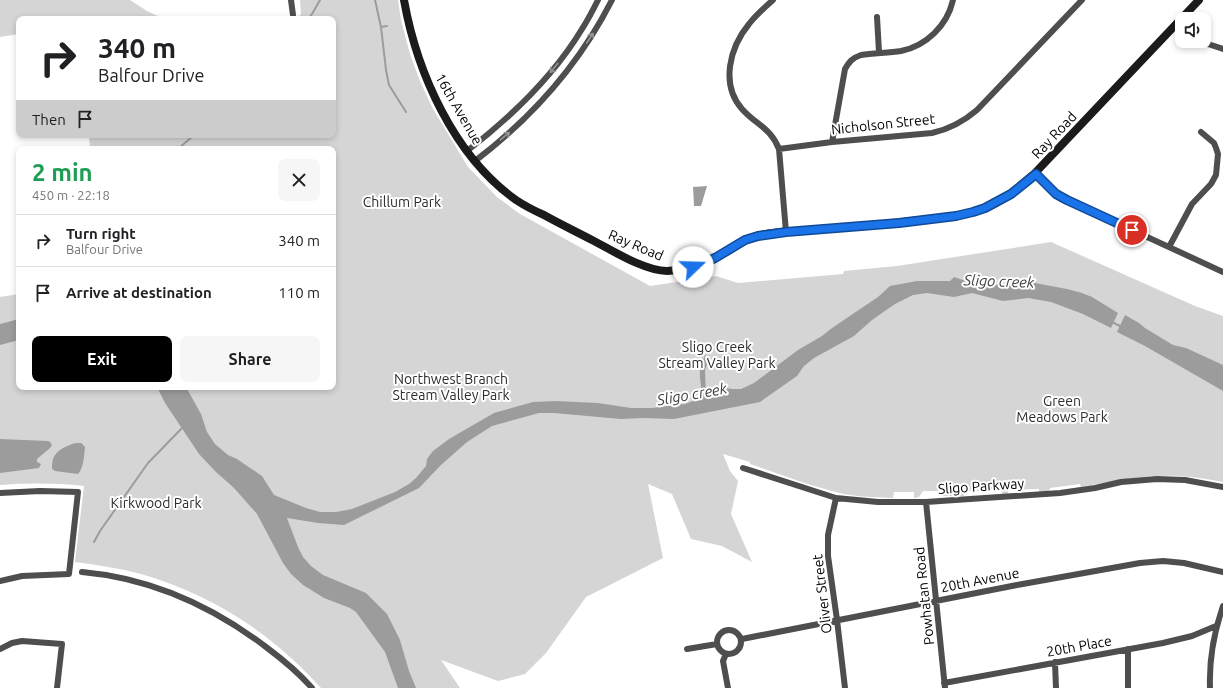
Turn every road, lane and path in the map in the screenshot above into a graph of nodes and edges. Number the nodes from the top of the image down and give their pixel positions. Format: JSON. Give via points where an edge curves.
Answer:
{"nodes":[{"id":1,"x":291,"y":0,"type":"edge"},
{"id":2,"x":404,"y":0,"type":"edge"},
{"id":3,"x":598,"y":0,"type":"edge"},
{"id":4,"x":612,"y":0,"type":"edge"},
{"id":5,"x":773,"y":0,"type":"edge"},
{"id":6,"x":953,"y":0,"type":"edge"},
{"id":7,"x":1082,"y":0,"type":"edge"},
{"id":8,"x":1199,"y":0,"type":"edge"},
{"id":9,"x":1189,"y":12,"type":"edge"},
{"id":10,"x":293,"y":15,"type":"dead end"},
{"id":11,"x":877,"y":17,"type":"dead end"},
{"id":12,"x":1175,"y":27,"type":"edge"},
{"id":13,"x":1211,"y":45,"type":"edge"},
{"id":14,"x":1223,"y":49,"type":"edge"},
{"id":15,"x":879,"y":52,"type":"junction"},
{"id":16,"x":1201,"y":132,"type":"dead end"},
{"id":17,"x":832,"y":142,"type":"junction"},
{"id":18,"x":778,"y":149,"type":"junction"},
{"id":19,"x":467,"y":151,"type":"junction"},
{"id":20,"x":475,"y":160,"type":"junction"},
{"id":21,"x":1036,"y":174,"type":"junction"},
{"id":22,"x":786,"y":232,"type":"junction"},
{"id":23,"x":1169,"y":247,"type":"junction"},
{"id":24,"x":1223,"y":272,"type":"edge"},
{"id":25,"x":743,"y":468,"type":"dead end"},
{"id":26,"x":1223,"y":487,"type":"edge"},
{"id":27,"x":0,"y":493,"type":"edge"},
{"id":28,"x":836,"y":498,"type":"junction"},
{"id":29,"x":926,"y":502,"type":"junction"},
{"id":30,"x":82,"y":572,"type":"dead end"},
{"id":31,"x":1223,"y":572,"type":"edge"},
{"id":32,"x":0,"y":581,"type":"edge"},
{"id":33,"x":936,"y":601,"type":"junction"},
{"id":34,"x":1223,"y":606,"type":"edge"},
{"id":35,"x":837,"y":620,"type":"junction"},
{"id":36,"x":1216,"y":626,"type":"junction"},
{"id":37,"x":742,"y":639,"type":"junction"},
{"id":38,"x":717,"y":644,"type":"junction"},
{"id":39,"x":0,"y":648,"type":"edge"},
{"id":40,"x":687,"y":649,"type":"dead end"},
{"id":41,"x":1128,"y":649,"type":"junction"},
{"id":42,"x":726,"y":654,"type":"junction"},
{"id":43,"x":1054,"y":662,"type":"junction"},
{"id":44,"x":945,"y":686,"type":"edge"},
{"id":45,"x":58,"y":688,"type":"edge"},
{"id":46,"x":312,"y":688,"type":"edge"},
{"id":47,"x":728,"y":688,"type":"edge"},
{"id":48,"x":845,"y":688,"type":"edge"},
{"id":49,"x":1056,"y":688,"type":"edge"},
{"id":50,"x":1128,"y":688,"type":"edge"},
{"id":51,"x":1210,"y":688,"type":"edge"}],
"edges":[{"from":1,"to":10,"type":"street"},
{"from":2,"to":19,"type":"street","name":"16th Avenue","via":[[414,46],[429,86]]},
{"from":3,"to":19,"type":"street","one_way":true,"via":[[578,35],[541,84]]},
{"from":20,"to":4,"type":"street","one_way":true,"via":[[514,129],[550,92],[581,52]]},
{"from":5,"to":18,"type":"street","via":[[742,34],[732,55],[729,74],[733,92],[741,107],[769,132]]},
{"from":6,"to":15,"type":"street","via":[[942,24],[923,42],[899,51]]},
{"from":7,"to":17,"type":"street","name":"Nicholson Street","via":[[966,120],[932,132]]},
{"from":8,"to":9,"type":"street","name":"Ray Road"},
{"from":11,"to":15,"type":"street"},
{"from":12,"to":21,"type":"street","name":"Ray Road"},
{"from":13,"to":14,"type":"street"},
{"from":15,"to":17,"type":"street","via":[[855,57],[848,63]]},
{"from":16,"to":23,"type":"street","via":[[1216,148],[1216,175],[1192,204]]},
{"from":17,"to":18,"type":"street","name":"Nicholson Street"},
{"from":18,"to":22,"type":"street"},
{"from":19,"to":20,"type":"street","name":"16th Avenue"},
{"from":20,"to":22,"type":"street","name":"Ray Road","via":[[499,186],[524,205],[626,258],[653,269],[664,271],[693,267],[751,238]]},
{"from":21,"to":22,"type":"street","name":"Ray Road","via":[[998,202],[956,216]]},
{"from":21,"to":23,"type":"street","via":[[1056,194]]},
{"from":23,"to":24,"type":"street"},
{"from":25,"to":28,"type":"street","name":"Sligo Parkway"},
{"from":26,"to":29,"type":"street","name":"Sligo Parkway","via":[[1185,480],[1157,479],[1121,482],[1088,490],[1060,493]]},
{"from":27,"to":32,"type":"street","via":[[40,490],[78,492],[69,574],[22,576]]},
{"from":28,"to":29,"type":"street","name":"Sligo Parkway","via":[[878,502]]},
{"from":28,"to":35,"type":"street","name":"Oliver Street","via":[[828,534],[828,556]]},
{"from":29,"to":33,"type":"street","name":"Powhatan Road"},
{"from":30,"to":46,"type":"street","via":[[147,585],[172,593],[217,614],[275,654]]},
{"from":31,"to":33,"type":"street","name":"20th Avenue","via":[[1184,562],[1140,563]]},
{"from":33,"to":35,"type":"street","name":"20th Avenue"},
{"from":33,"to":44,"type":"street","name":"Powhatan Road"},
{"from":34,"to":36,"type":"street"},
{"from":35,"to":37,"type":"street","name":"20th Avenue"},
{"from":35,"to":48,"type":"street","name":"Oliver Street"},
{"from":36,"to":41,"type":"street","name":"20th Place","via":[[1186,637]]},
{"from":36,"to":51,"type":"street"},
{"from":37,"to":38,"type":"street","via":[[738,632],[727,629],[718,636]]},
{"from":37,"to":42,"type":"street","via":[[739,649],[733,654]]},
{"from":38,"to":40,"type":"street"},
{"from":38,"to":42,"type":"street"},
{"from":39,"to":45,"type":"street","via":[[22,641],[62,644]]},
{"from":41,"to":43,"type":"street","name":"20th Place"},
{"from":41,"to":50,"type":"street"},
{"from":42,"to":47,"type":"street","via":[[723,661]]},
{"from":43,"to":44,"type":"street","name":"20th Place"},
{"from":43,"to":49,"type":"street"}]}
